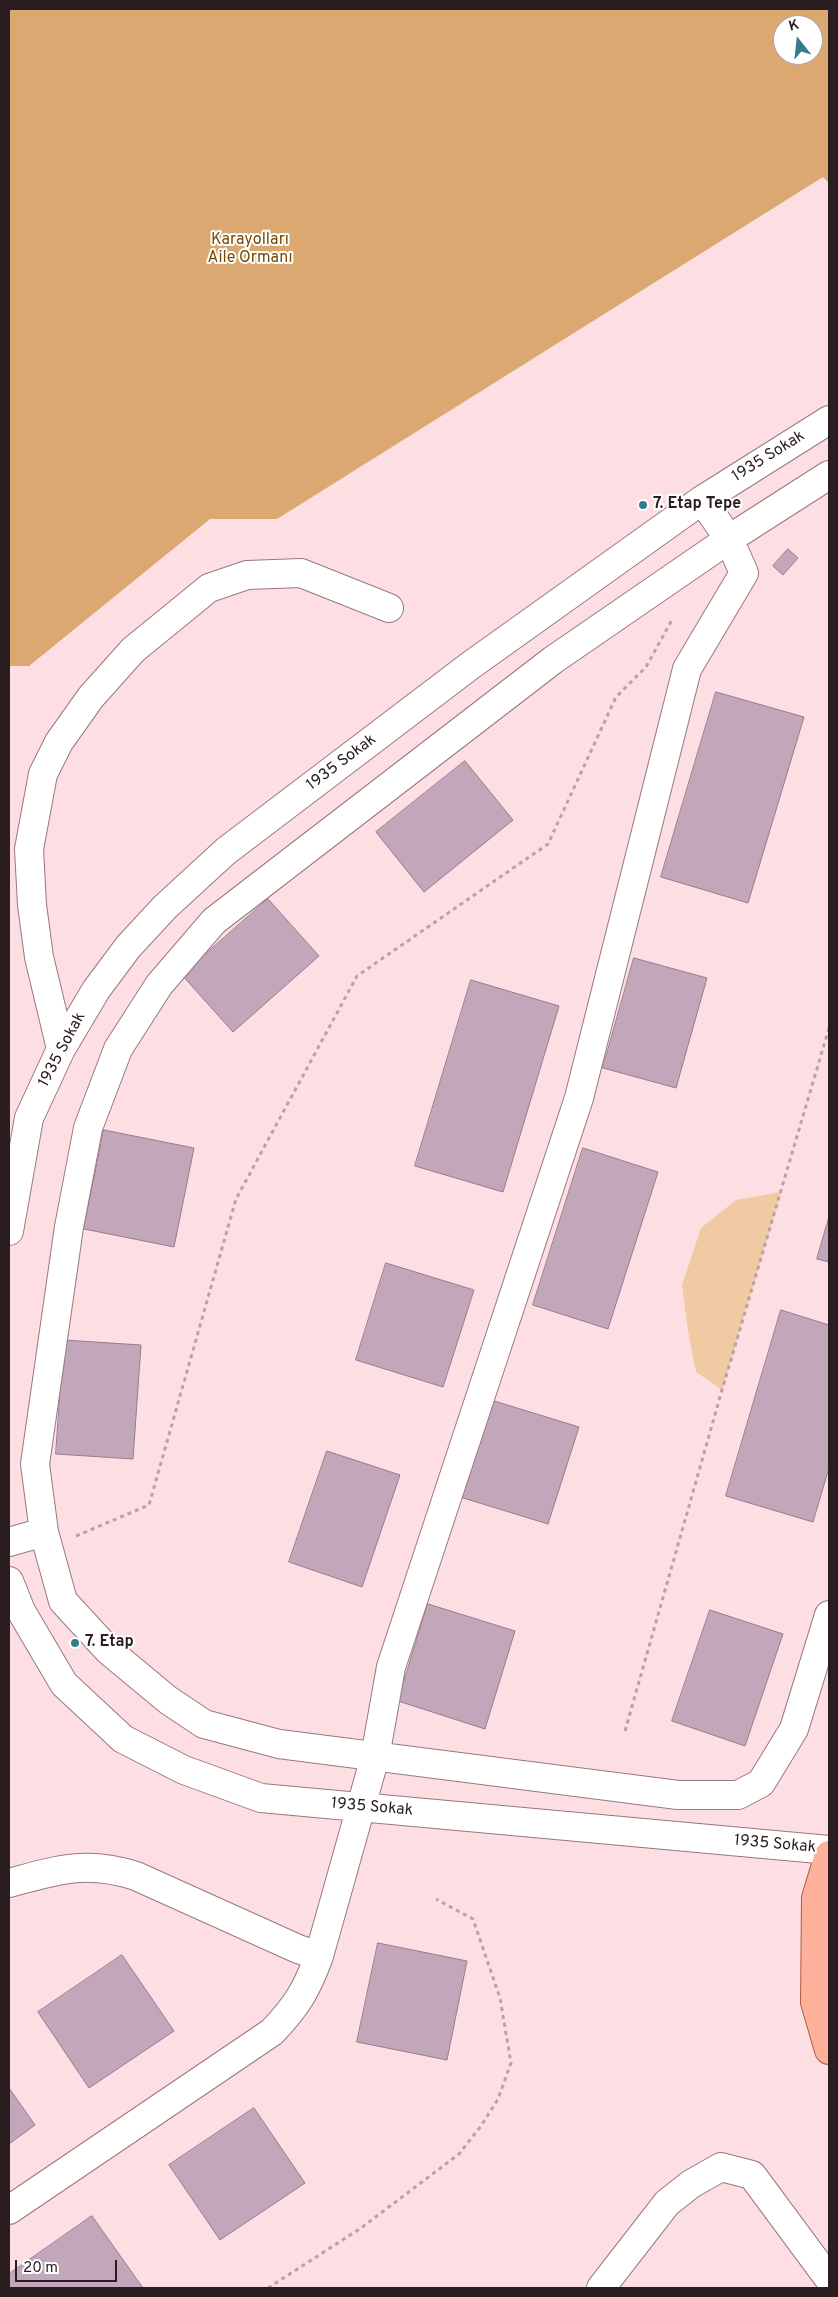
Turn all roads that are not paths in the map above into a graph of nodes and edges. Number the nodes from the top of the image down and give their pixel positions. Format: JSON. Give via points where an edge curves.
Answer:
{"nodes":[{"id":1,"x":829,"y":420,"type":"edge"},
{"id":2,"x":829,"y":475,"type":"edge"},
{"id":3,"x":702,"y":500,"type":"junction"},
{"id":4,"x":729,"y":539,"type":"junction"},
{"id":5,"x":389,"y":608,"type":"dead end"},
{"id":6,"x":60,"y":1049,"type":"junction"},
{"id":7,"x":9,"y":1231,"type":"edge"},
{"id":8,"x":46,"y":1540,"type":"junction"},
{"id":9,"x":9,"y":1542,"type":"edge"},
{"id":10,"x":9,"y":1580,"type":"edge"},
{"id":11,"x":829,"y":1615,"type":"edge"},
{"id":12,"x":375,"y":1757,"type":"junction"},
{"id":13,"x":361,"y":1807,"type":"junction"},
{"id":14,"x":829,"y":1850,"type":"edge"},
{"id":15,"x":829,"y":1855,"type":"edge"},
{"id":16,"x":9,"y":1883,"type":"edge"},
{"id":17,"x":319,"y":1956,"type":"junction"},
{"id":18,"x":829,"y":2050,"type":"edge"},
{"id":19,"x":9,"y":2210,"type":"edge"},
{"id":20,"x":829,"y":2278,"type":"edge"},
{"id":21,"x":601,"y":2288,"type":"edge"}],
"edges":[{"from":1,"to":3,"type":"street","name":"1935 Sokak"},
{"from":2,"to":4,"type":"street"},
{"from":3,"to":4,"type":"street"},
{"from":3,"to":6,"type":"street","name":"1935 Sokak","via":[[471,665],[226,851],[128,947],[96,990]]},
{"from":4,"to":8,"type":"street","via":[[552,660],[214,921],[159,985],[118,1049],[88,1128],[69,1227],[35,1464]]},
{"from":4,"to":12,"type":"street","via":[[744,573],[687,669],[579,1098],[391,1667]]},
{"from":5,"to":6,"type":"street","via":[[301,572],[247,576],[209,588],[133,650],[90,697],[59,742],[43,774],[29,848],[39,957]]},
{"from":6,"to":7,"type":"street","name":"1935 Sokak","via":[[29,1118]]},
{"from":8,"to":9,"type":"street"},
{"from":8,"to":12,"type":"street","via":[[63,1601],[109,1650],[168,1700],[204,1724],[279,1744]]},
{"from":10,"to":13,"type":"street","name":"1935 Sokak","via":[[21,1611],[64,1684],[124,1739],[184,1770],[261,1798]]},
{"from":11,"to":12,"type":"street","via":[[794,1729],[761,1783],[738,1794],[678,1795]]},
{"from":12,"to":13,"type":"street"},
{"from":13,"to":14,"type":"street","name":"1935 Sokak"},
{"from":13,"to":17,"type":"street"},
{"from":15,"to":18,"type":"main road","via":[[816,1898],[816,2002]]},
{"from":16,"to":17,"type":"street","via":[[73,1868],[94,1866],[114,1869]]},
{"from":17,"to":19,"type":"street","via":[[308,1986],[290,2014],[272,2032]]},
{"from":20,"to":21,"type":"street","via":[[752,2175],[721,2167],[667,2203]]}]}
